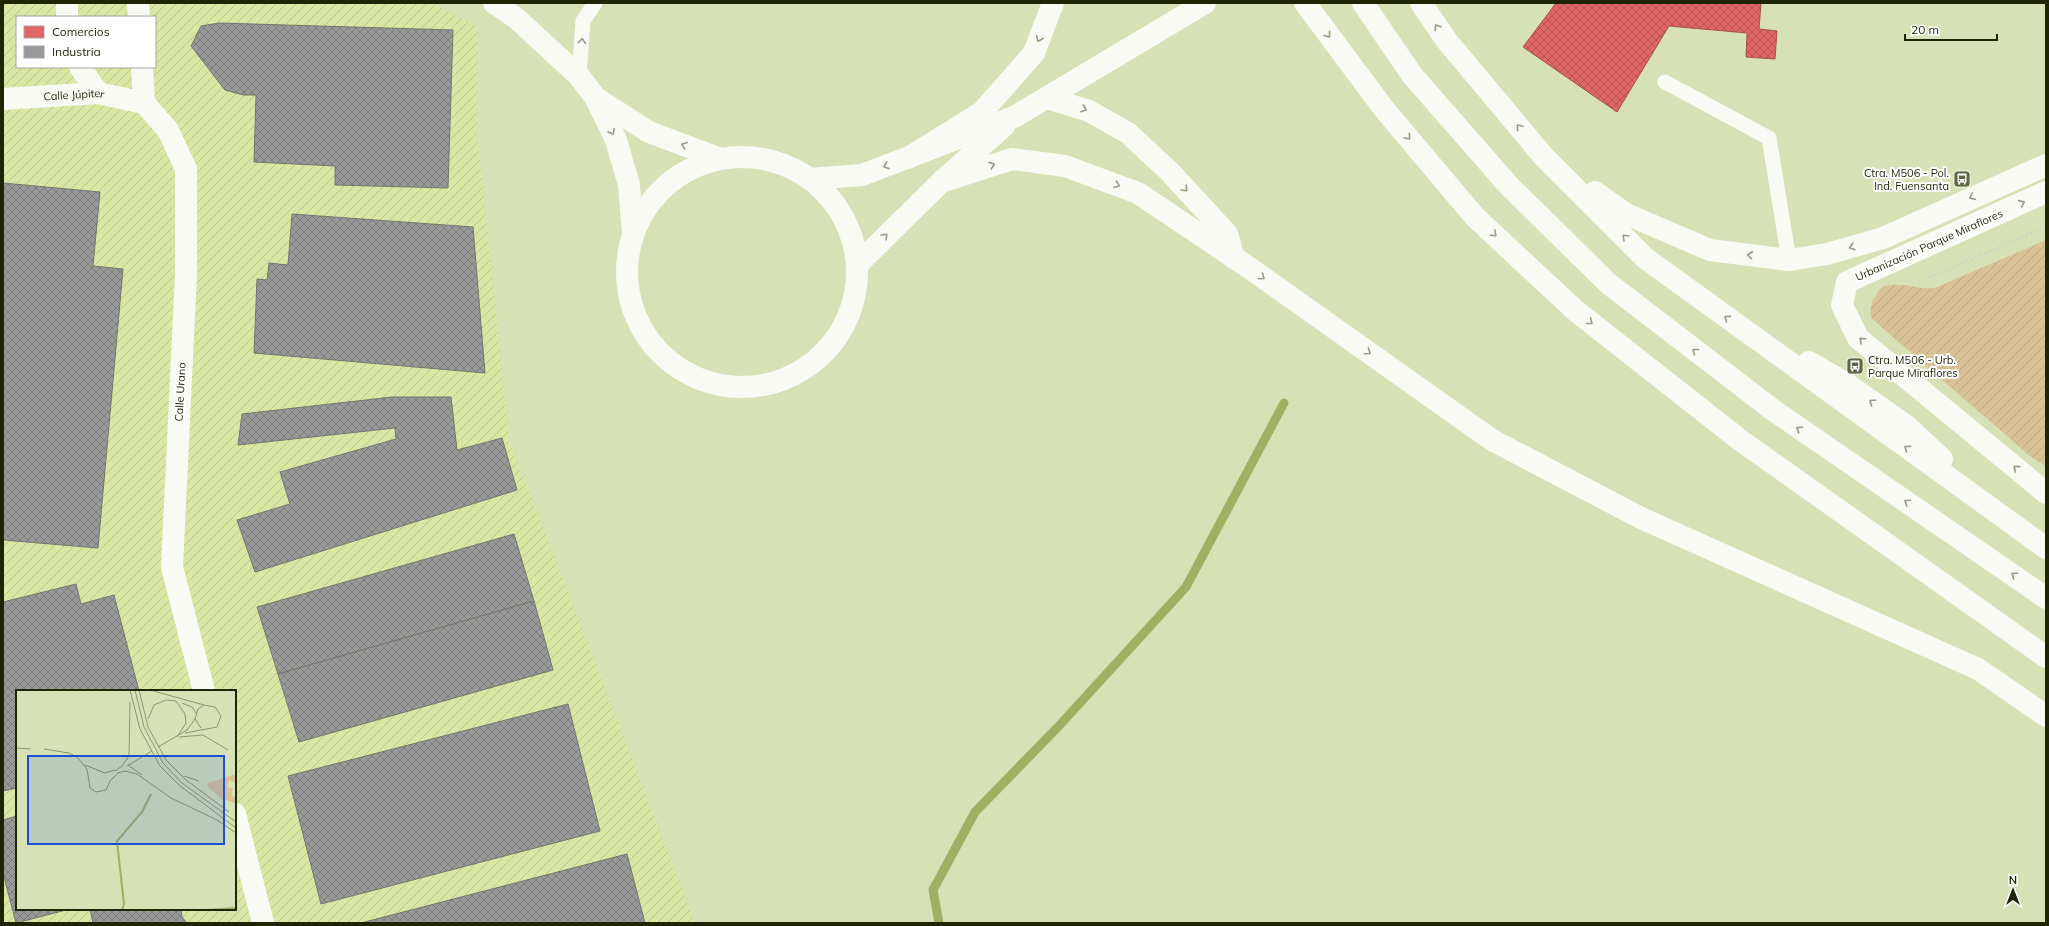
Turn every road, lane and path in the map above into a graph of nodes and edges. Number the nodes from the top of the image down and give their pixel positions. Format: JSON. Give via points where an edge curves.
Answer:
{"nodes":[{"id":1,"x":67,"y":3,"type":"edge"},
{"id":2,"x":138,"y":3,"type":"edge"},
{"id":3,"x":494,"y":3,"type":"edge"},
{"id":4,"x":1052,"y":3,"type":"edge"},
{"id":5,"x":1205,"y":3,"type":"edge"},
{"id":6,"x":1305,"y":3,"type":"edge"},
{"id":7,"x":1363,"y":3,"type":"edge"},
{"id":8,"x":1421,"y":3,"type":"edge"},
{"id":9,"x":591,"y":5,"type":"edge"},
{"id":10,"x":67,"y":16,"type":"edge"},
{"id":11,"x":139,"y":16,"type":"edge"},
{"id":12,"x":81,"y":68,"type":"edge"},
{"id":13,"x":142,"y":68,"type":"edge"},
{"id":14,"x":579,"y":76,"type":"junction"},
{"id":15,"x":1665,"y":82,"type":"dead end"},
{"id":16,"x":98,"y":93,"type":"junction"},
{"id":17,"x":595,"y":97,"type":"junction"},
{"id":18,"x":1047,"y":98,"type":"junction"},
{"id":19,"x":3,"y":99,"type":"edge"},
{"id":20,"x":144,"y":103,"type":"junction"},
{"id":21,"x":1014,"y":117,"type":"junction"},
{"id":22,"x":1544,"y":157,"type":"junction"},
{"id":23,"x":908,"y":158,"type":"junction"},
{"id":24,"x":721,"y":159,"type":"junction"},
{"id":25,"x":2046,"y":165,"type":"edge"},
{"id":26,"x":810,"y":178,"type":"junction"},
{"id":27,"x":941,"y":182,"type":"junction"},
{"id":28,"x":2046,"y":192,"type":"edge"},
{"id":29,"x":633,"y":233,"type":"junction"},
{"id":30,"x":1234,"y":258,"type":"junction"},
{"id":31,"x":1789,"y":260,"type":"junction"},
{"id":32,"x":858,"y":264,"type":"junction"},
{"id":33,"x":2046,"y":493,"type":"edge"},
{"id":34,"x":2046,"y":548,"type":"edge"},
{"id":35,"x":2046,"y":598,"type":"edge"},
{"id":36,"x":2046,"y":657,"type":"edge"},
{"id":37,"x":204,"y":690,"type":"edge"},
{"id":38,"x":2046,"y":716,"type":"edge"},
{"id":39,"x":236,"y":818,"type":"edge"},
{"id":40,"x":263,"y":923,"type":"edge"}],
"edges":[{"from":1,"to":10,"type":"main road"},
{"from":2,"to":11,"type":"main road"},
{"from":3,"to":14,"type":"main road","via":[[516,18]]},
{"from":4,"to":23,"type":"main road","one_way":true,"via":[[1034,53],[982,112]]},
{"from":5,"to":18,"type":"main road"},
{"from":6,"to":36,"type":"main road","one_way":true,"via":[[1384,109],[1475,217],[1576,310],[1740,440]]},
{"from":35,"to":7,"type":"main road","one_way":true,"via":[[1773,410],[1609,284],[1510,187],[1417,81]]},
{"from":22,"to":8,"type":"main road","one_way":true,"via":[[1446,41]]},
{"from":14,"to":9,"type":"lane","one_way":true,"via":[[583,21]]},
{"from":12,"to":16,"type":"main road"},
{"from":13,"to":20,"type":"main road"},
{"from":14,"to":17,"type":"main road"},
{"from":15,"to":31,"type":"lane","via":[[1770,138]]},
{"from":16,"to":19,"type":"main road","name":"Calle Júpiter"},
{"from":16,"to":20,"type":"main road","name":"Calle Júpiter"},
{"from":24,"to":17,"type":"main road","one_way":true,"via":[[649,132]]},
{"from":17,"to":29,"type":"main road","one_way":true,"via":[[616,140],[629,185]]},
{"from":18,"to":21,"type":"main road"},
{"from":18,"to":30,"type":"main road","one_way":true,"via":[[1089,111],[1128,133],[1170,172],[1226,234]]},
{"from":20,"to":37,"type":"main road","name":"Calle Urano","via":[[168,130],[186,169],[186,274],[172,567]]},
{"from":21,"to":23,"type":"main road"},
{"from":21,"to":27,"type":"main road"},
{"from":31,"to":22,"type":"main road","one_way":true,"via":[[1710,250],[1626,214]]},
{"from":34,"to":22,"type":"main road","one_way":true,"via":[[2007,520],[1908,427],[1847,384],[1796,355],[1759,341],[1645,258]]},
{"from":23,"to":26,"type":"main road","one_way":true,"via":[[862,175]]},
{"from":24,"to":26,"type":"main road","via":[[752,157],[782,164]]},
{"from":24,"to":29,"type":"main road","via":[[692,168],[667,184],[647,206]]},
{"from":25,"to":31,"type":"main road","one_way":true,"via":[[1883,238],[1827,254]]},
{"from":26,"to":32,"type":"main road","via":[[834,202],[850,232]]},
{"from":27,"to":30,"type":"main road","one_way":true,"via":[[1012,159],[1065,166],[1138,193]]},
{"from":32,"to":27,"type":"main road","one_way":true},
{"from":33,"to":28,"type":"main road","name":"Urbanización Parque Miraflores","one_way":true,"via":[[1858,338],[1842,305],[1847,282]]},
{"from":29,"to":32,"type":"main road","via":[[626,269],[631,306],[647,340],[674,366],[707,383],[744,388],[774,383],[814,363],[839,336],[854,301]]},
{"from":30,"to":38,"type":"main road","one_way":true,"via":[[1492,440],[1641,518],[1978,669]]},
{"from":39,"to":40,"type":"main road"}]}
